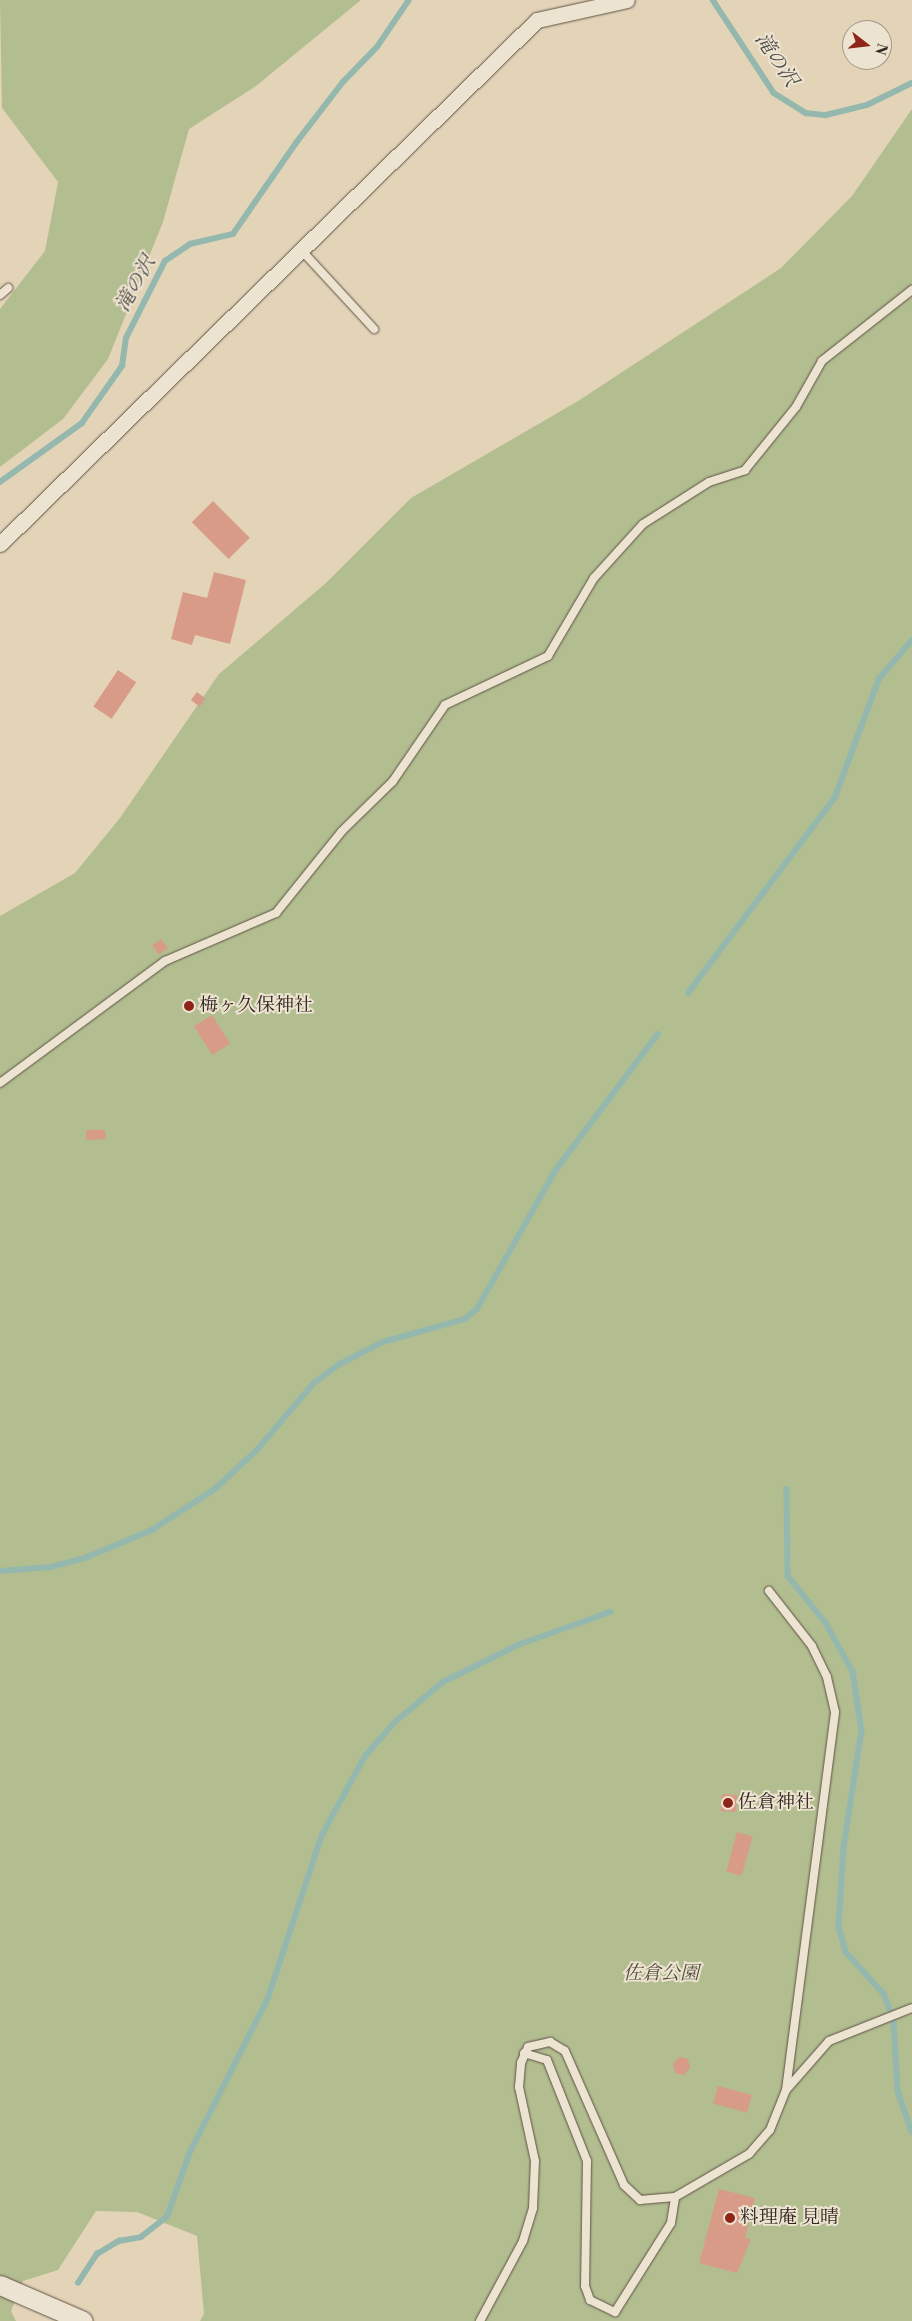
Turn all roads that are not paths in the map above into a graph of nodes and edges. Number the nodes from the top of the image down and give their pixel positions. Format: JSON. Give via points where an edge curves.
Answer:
{"nodes":[{"id":1,"x":627,"y":0,"type":"edge"},
{"id":2,"x":303,"y":252,"type":"junction"},
{"id":3,"x":0,"y":287,"type":"edge"},
{"id":4,"x":912,"y":290,"type":"edge"},
{"id":5,"x":0,"y":295,"type":"edge"},
{"id":6,"x":374,"y":329,"type":"dead end"},
{"id":7,"x":0,"y":544,"type":"edge"},
{"id":8,"x":0,"y":1083,"type":"edge"},
{"id":9,"x":769,"y":1591,"type":"dead end"},
{"id":10,"x":912,"y":2008,"type":"edge"},
{"id":11,"x":524,"y":2053,"type":"junction"},
{"id":12,"x":786,"y":2090,"type":"junction"},
{"id":13,"x":675,"y":2197,"type":"junction"},
{"id":14,"x":0,"y":2285,"type":"edge"},
{"id":15,"x":83,"y":2321,"type":"edge"},
{"id":16,"x":480,"y":2321,"type":"edge"}],
"edges":[{"from":1,"to":2,"type":"street","via":[[537,20]]},
{"from":2,"to":6,"type":"lane"},
{"from":2,"to":7,"type":"street"},
{"from":3,"to":5,"type":"lane","via":[[8,288]]},
{"from":4,"to":8,"type":"lane","via":[[822,361],[796,407],[745,470],[709,482],[643,524],[594,578],[548,656],[445,705],[393,781],[342,830],[276,913],[165,961]]},
{"from":9,"to":12,"type":"lane","via":[[812,1646],[827,1677],[834,1712],[834,1744]]},
{"from":10,"to":12,"type":"lane","via":[[829,2041]]},
{"from":11,"to":13,"type":"lane","via":[[538,2042],[557,2045],[565,2052],[624,2185],[640,2200]]},
{"from":11,"to":13,"type":"lane","via":[[547,2060],[586,2161],[585,2286],[590,2300],[615,2312],[671,2223]]},
{"from":11,"to":16,"type":"lane","via":[[519,2087],[535,2161],[533,2208],[522,2241]]},
{"from":12,"to":13,"type":"lane","via":[[770,2130],[749,2154]]},
{"from":14,"to":15,"type":"street"}]}
